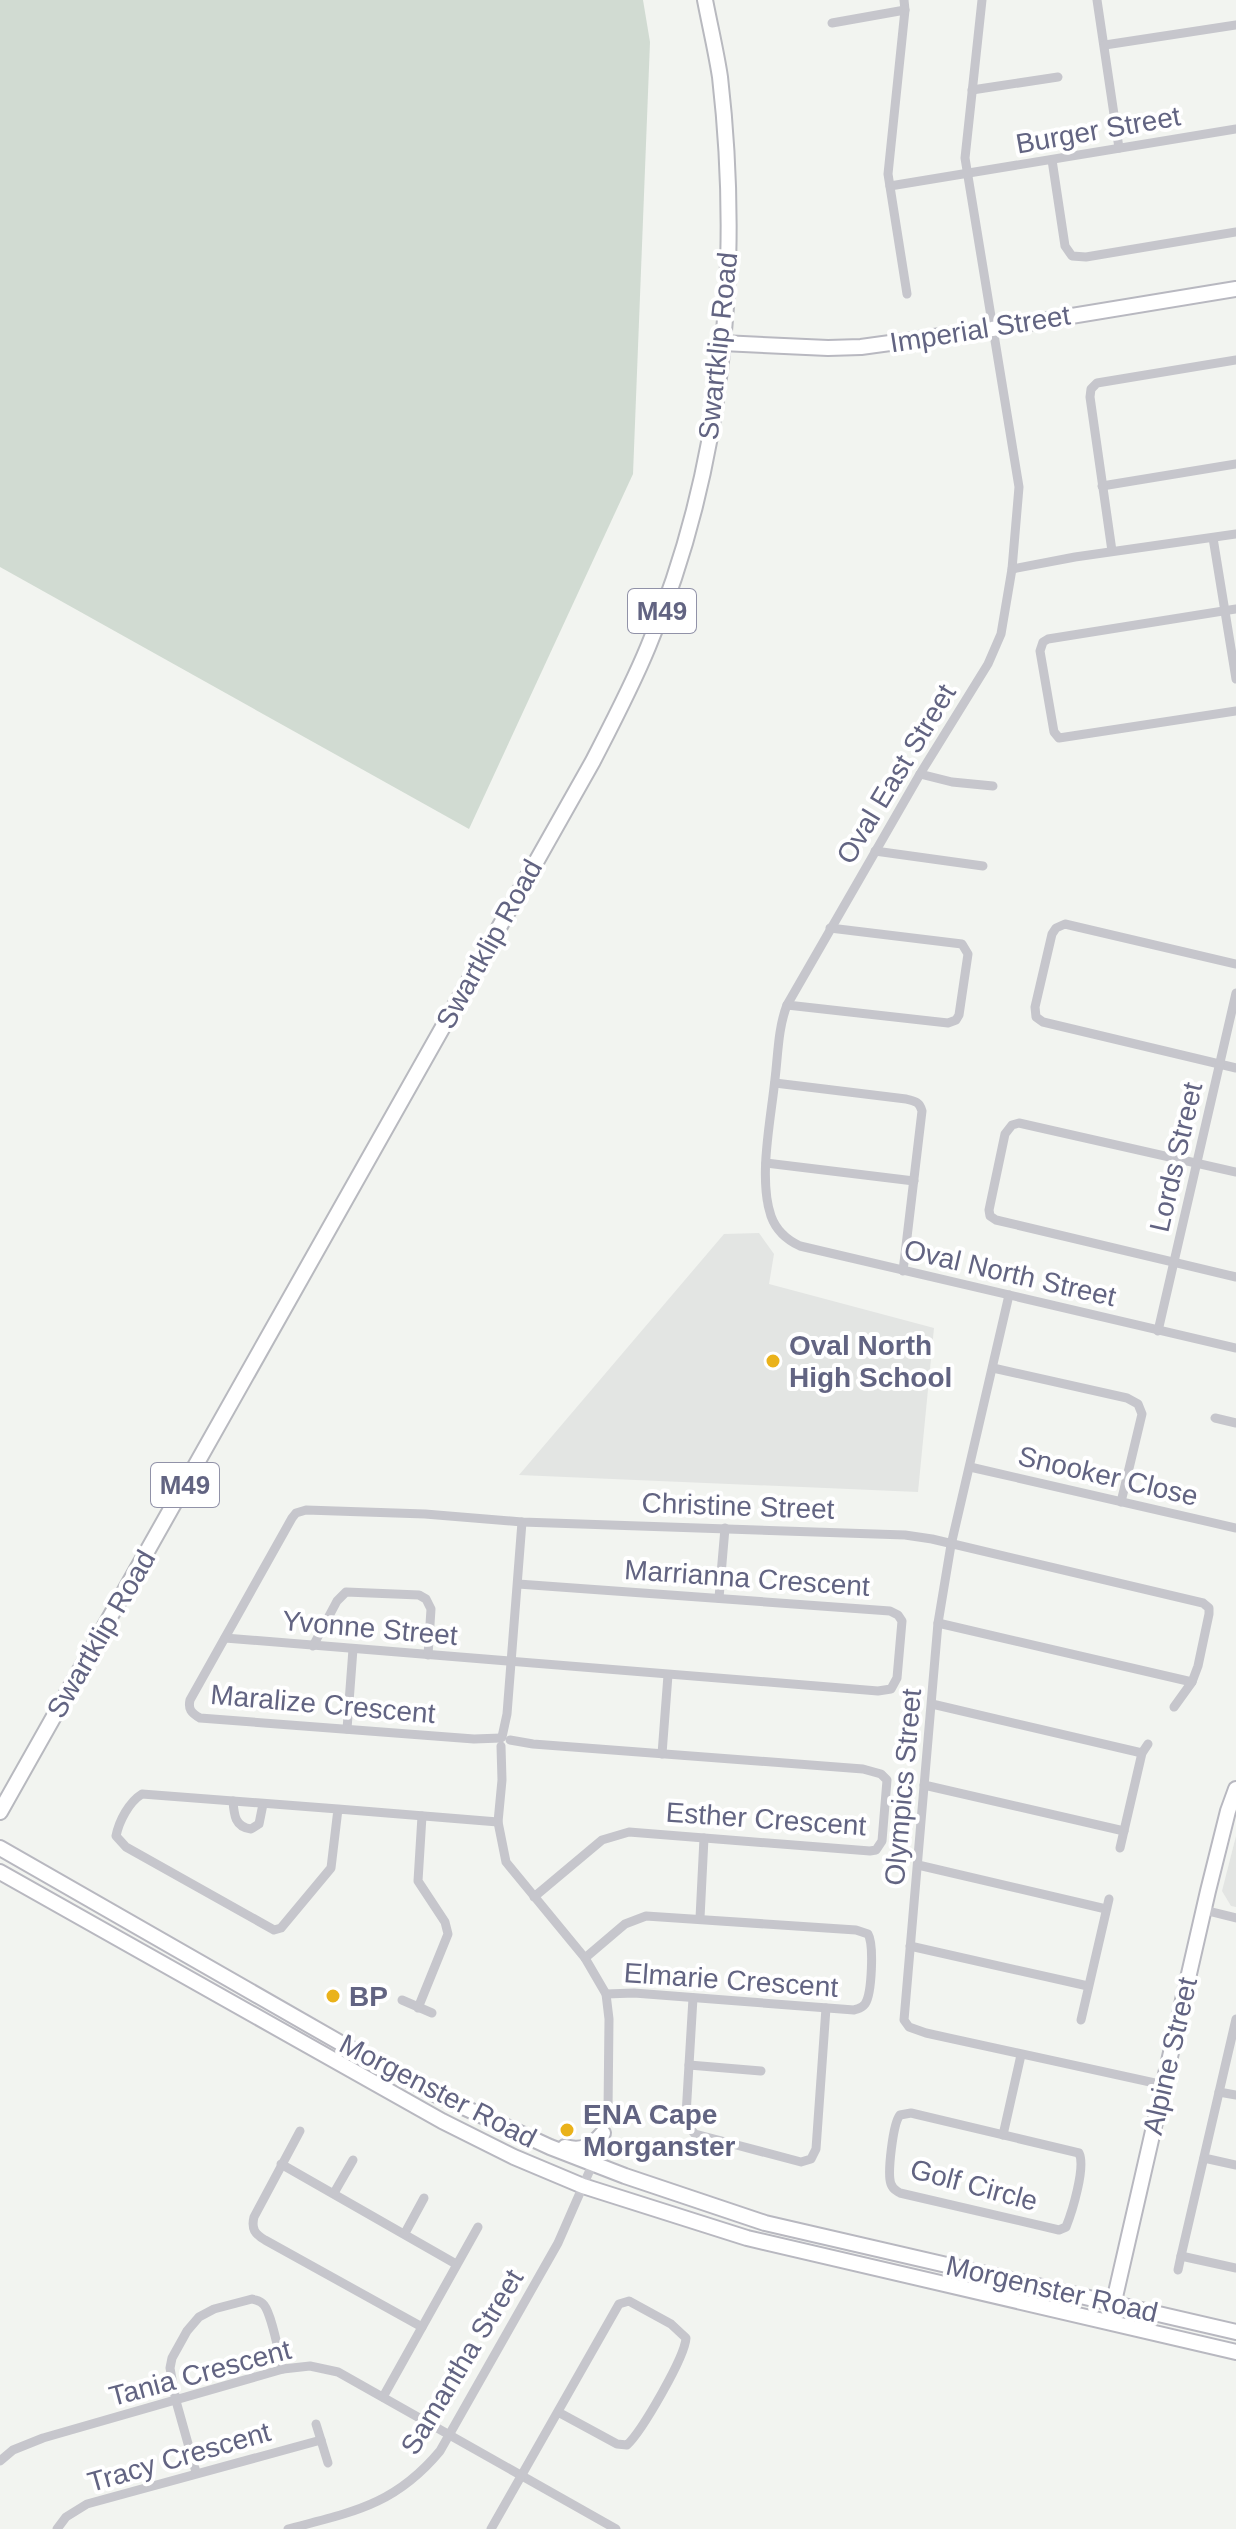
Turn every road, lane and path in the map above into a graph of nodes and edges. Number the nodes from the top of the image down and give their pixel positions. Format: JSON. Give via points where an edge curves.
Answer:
{"nodes":[{"id":1,"x":705,"y":0,"type":"edge"},
{"id":2,"x":982,"y":0,"type":"edge"},
{"id":3,"x":1097,"y":0,"type":"edge"},
{"id":4,"x":905,"y":5,"type":"edge"},
{"id":5,"x":832,"y":23,"type":"dead end"},
{"id":6,"x":1236,"y":25,"type":"edge"},
{"id":7,"x":1105,"y":45,"type":"junction"},
{"id":8,"x":1058,"y":77,"type":"dead end"},
{"id":9,"x":972,"y":90,"type":"junction"},
{"id":10,"x":1236,"y":129,"type":"edge"},
{"id":11,"x":1119,"y":148,"type":"junction"},
{"id":12,"x":1052,"y":160,"type":"junction"},
{"id":13,"x":967,"y":174,"type":"junction"},
{"id":14,"x":890,"y":186,"type":"junction"},
{"id":15,"x":1236,"y":232,"type":"edge"},
{"id":16,"x":1236,"y":289,"type":"edge"},
{"id":17,"x":907,"y":294,"type":"dead end"},
{"id":18,"x":992,"y":329,"type":"junction"},
{"id":19,"x":722,"y":343,"type":"junction"},
{"id":20,"x":1236,"y":360,"type":"edge"},
{"id":21,"x":1236,"y":464,"type":"edge"},
{"id":22,"x":1102,"y":486,"type":"junction"},
{"id":23,"x":1236,"y":534,"type":"edge"},
{"id":24,"x":1213,"y":538,"type":"junction"},
{"id":25,"x":1112,"y":551,"type":"junction"},
{"id":26,"x":1012,"y":569,"type":"junction"},
{"id":27,"x":1231,"y":610,"type":"edge"},
{"id":28,"x":1236,"y":679,"type":"edge"},
{"id":29,"x":1236,"y":711,"type":"edge"},
{"id":30,"x":920,"y":774,"type":"junction"},
{"id":31,"x":993,"y":786,"type":"dead end"},
{"id":32,"x":875,"y":851,"type":"junction"},
{"id":33,"x":983,"y":866,"type":"dead end"},
{"id":34,"x":830,"y":928,"type":"junction"},
{"id":35,"x":1236,"y":964,"type":"edge"},
{"id":36,"x":1236,"y":993,"type":"edge"},
{"id":37,"x":787,"y":1005,"type":"junction"},
{"id":38,"x":1220,"y":1064,"type":"junction"},
{"id":39,"x":1236,"y":1068,"type":"edge"},
{"id":40,"x":775,"y":1083,"type":"junction"},
{"id":41,"x":766,"y":1163,"type":"junction"},
{"id":42,"x":1197,"y":1164,"type":"junction"},
{"id":43,"x":1236,"y":1172,"type":"edge"},
{"id":44,"x":914,"y":1181,"type":"junction"},
{"id":45,"x":779,"y":1230,"type":"joint"},
{"id":46,"x":1174,"y":1264,"type":"junction"},
{"id":47,"x":903,"y":1271,"type":"junction"},
{"id":48,"x":1236,"y":1277,"type":"edge"},
{"id":49,"x":1009,"y":1295,"type":"junction"},
{"id":50,"x":1158,"y":1331,"type":"junction"},
{"id":51,"x":1236,"y":1348,"type":"edge"},
{"id":52,"x":993,"y":1368,"type":"junction"},
{"id":53,"x":1215,"y":1418,"type":"dead end"},
{"id":54,"x":1236,"y":1423,"type":"edge"},
{"id":55,"x":970,"y":1467,"type":"junction"},
{"id":56,"x":1121,"y":1502,"type":"junction"},
{"id":57,"x":522,"y":1522,"type":"junction"},
{"id":58,"x":725,"y":1528,"type":"junction"},
{"id":59,"x":1236,"y":1528,"type":"edge"},
{"id":60,"x":951,"y":1545,"type":"junction"},
{"id":61,"x":518,"y":1584,"type":"junction"},
{"id":62,"x":719,"y":1598,"type":"junction"},
{"id":63,"x":938,"y":1623,"type":"junction"},
{"id":64,"x":225,"y":1638,"type":"junction"},
{"id":65,"x":313,"y":1646,"type":"junction"},
{"id":66,"x":353,"y":1649,"type":"junction"},
{"id":67,"x":428,"y":1655,"type":"junction"},
{"id":68,"x":512,"y":1663,"type":"junction"},
{"id":69,"x":668,"y":1675,"type":"junction"},
{"id":70,"x":1192,"y":1682,"type":"junction"},
{"id":71,"x":932,"y":1704,"type":"junction"},
{"id":72,"x":1174,"y":1707,"type":"dead end"},
{"id":73,"x":347,"y":1729,"type":"junction"},
{"id":74,"x":505,"y":1742,"type":"junction"},
{"id":75,"x":662,"y":1754,"type":"junction"},
{"id":76,"x":924,"y":1785,"type":"junction"},
{"id":77,"x":1236,"y":1789,"type":"edge"},
{"id":78,"x":233,"y":1801,"type":"junction"},
{"id":79,"x":263,"y":1804,"type":"junction"},
{"id":80,"x":338,"y":1809,"type":"junction"},
{"id":81,"x":0,"y":1812,"type":"edge"},
{"id":82,"x":422,"y":1816,"type":"junction"},
{"id":83,"x":498,"y":1822,"type":"junction"},
{"id":84,"x":1124,"y":1831,"type":"junction"},
{"id":85,"x":704,"y":1838,"type":"junction"},
{"id":86,"x":0,"y":1848,"type":"edge"},
{"id":87,"x":1120,"y":1848,"type":"dead end"},
{"id":88,"x":918,"y":1865,"type":"junction"},
{"id":89,"x":0,"y":1872,"type":"edge"},
{"id":90,"x":534,"y":1897,"type":"junction"},
{"id":91,"x":1204,"y":1910,"type":"junction"},
{"id":92,"x":700,"y":1918,"type":"junction"},
{"id":93,"x":1236,"y":1918,"type":"edge"},
{"id":94,"x":910,"y":1946,"type":"junction"},
{"id":95,"x":585,"y":1958,"type":"junction"},
{"id":96,"x":1088,"y":1986,"type":"junction"},
{"id":97,"x":606,"y":1994,"type":"junction"},
{"id":98,"x":693,"y":1998,"type":"junction"},
{"id":99,"x":402,"y":2000,"type":"dead end"},
{"id":100,"x":418,"y":2008,"type":"junction"},
{"id":101,"x":826,"y":2008,"type":"junction"},
{"id":102,"x":432,"y":2013,"type":"dead end"},
{"id":103,"x":1236,"y":2019,"type":"edge"},
{"id":104,"x":1081,"y":2020,"type":"dead end"},
{"id":105,"x":1021,"y":2055,"type":"junction"},
{"id":106,"x":689,"y":2065,"type":"junction"},
{"id":107,"x":761,"y":2071,"type":"dead end"},
{"id":108,"x":1164,"y":2085,"type":"junction"},
{"id":109,"x":1219,"y":2092,"type":"junction"},
{"id":110,"x":1236,"y":2095,"type":"edge"},
{"id":111,"x":300,"y":2131,"type":"dead end"},
{"id":112,"x":603,"y":2133,"type":"junction"},
{"id":113,"x":1003,"y":2135,"type":"junction"},
{"id":114,"x":530,"y":2138,"type":"junction"},
{"id":115,"x":1204,"y":2158,"type":"junction"},
{"id":116,"x":353,"y":2160,"type":"dead end"},
{"id":117,"x":593,"y":2163,"type":"junction"},
{"id":118,"x":281,"y":2164,"type":"junction"},
{"id":119,"x":1236,"y":2165,"type":"edge"},
{"id":120,"x":583,"y":2186,"type":"junction"},
{"id":121,"x":334,"y":2193,"type":"junction"},
{"id":122,"x":424,"y":2198,"type":"dead end"},
{"id":123,"x":478,"y":2227,"type":"dead end"},
{"id":124,"x":405,"y":2233,"type":"junction"},
{"id":125,"x":1181,"y":2256,"type":"junction"},
{"id":126,"x":456,"y":2264,"type":"junction"},
{"id":127,"x":1236,"y":2268,"type":"edge"},
{"id":128,"x":1178,"y":2270,"type":"dead end"},
{"id":129,"x":1113,"y":2304,"type":"junction"},
{"id":130,"x":1109,"y":2323,"type":"junction"},
{"id":131,"x":422,"y":2327,"type":"junction"},
{"id":132,"x":1236,"y":2332,"type":"edge"},
{"id":133,"x":1236,"y":2352,"type":"edge"},
{"id":134,"x":283,"y":2369,"type":"junction"},
{"id":135,"x":383,"y":2397,"type":"junction"},
{"id":136,"x":176,"y":2401,"type":"junction"},
{"id":137,"x":558,"y":2412,"type":"junction"},
{"id":138,"x":316,"y":2424,"type":"dead end"},
{"id":139,"x":449,"y":2436,"type":"junction"},
{"id":140,"x":321,"y":2440,"type":"junction"},
{"id":141,"x":0,"y":2461,"type":"edge"},
{"id":142,"x":328,"y":2463,"type":"dead end"},
{"id":143,"x":196,"y":2472,"type":"junction"},
{"id":144,"x":521,"y":2477,"type":"junction"},
{"id":145,"x":328,"y":2524,"type":"edge"},
{"id":146,"x":57,"y":2529,"type":"edge"},
{"id":147,"x":288,"y":2529,"type":"edge"},
{"id":148,"x":491,"y":2529,"type":"edge"},
{"id":149,"x":616,"y":2529,"type":"edge"}],
"edges":[{"from":1,"to":19,"type":"main road","name":"Swartklip Road","number":"M49","via":[[719,73],[728,191]]},
{"from":2,"to":9,"type":"street","name":"Oval East Street"},
{"from":3,"to":7,"type":"street"},
{"from":4,"to":5,"type":"street"},
{"from":4,"to":14,"type":"street"},
{"from":6,"to":7,"type":"street"},
{"from":7,"to":11,"type":"street"},
{"from":8,"to":9,"type":"street"},
{"from":9,"to":13,"type":"street","name":"Oval East Street"},
{"from":10,"to":11,"type":"street","name":"Burger Street"},
{"from":11,"to":12,"type":"street","name":"Burger Street"},
{"from":12,"to":13,"type":"street","name":"Burger Street"},
{"from":12,"to":15,"type":"street","via":[[1065,246],[1072,256]]},
{"from":13,"to":14,"type":"street","name":"Burger Street"},
{"from":13,"to":18,"type":"street","name":"Oval East Street"},
{"from":14,"to":17,"type":"street"},
{"from":16,"to":18,"type":"main road","name":"Imperial Street"},
{"from":18,"to":19,"type":"main road","name":"Imperial Street","via":[[845,349]]},
{"from":18,"to":26,"type":"street","name":"Oval East Street","via":[[1019,487]]},
{"from":19,"to":81,"type":"main road","name":"Swartklip Road","number":"M49","via":[[708,450],[682,549],[648,648],[608,732]]},
{"from":20,"to":22,"type":"street","via":[[1093,386]]},
{"from":21,"to":22,"type":"street"},
{"from":22,"to":25,"type":"street"},
{"from":23,"to":24,"type":"street"},
{"from":24,"to":25,"type":"street"},
{"from":24,"to":27,"type":"street"},
{"from":25,"to":26,"type":"street"},
{"from":26,"to":30,"type":"street","name":"Oval East Street","via":[[999,643]]},
{"from":27,"to":28,"type":"street"},
{"from":27,"to":29,"type":"street","via":[[1048,639],[1040,651],[1059,738]]},
{"from":30,"to":31,"type":"street"},
{"from":30,"to":32,"type":"street","name":"Oval East Street"},
{"from":32,"to":33,"type":"street"},
{"from":32,"to":34,"type":"street","name":"Oval East Street"},
{"from":34,"to":37,"type":"street","name":"Oval East Street"},
{"from":34,"to":37,"type":"street","via":[[962,944],[968,954],[959,1015],[948,1023]]},
{"from":35,"to":38,"type":"street","via":[[1065,924],[1052,934],[1035,1007],[1043,1022]]},
{"from":36,"to":38,"type":"street","name":"Lords Street"},
{"from":37,"to":40,"type":"street","name":"Oval East Street"},
{"from":38,"to":39,"type":"street"},
{"from":38,"to":42,"type":"street","name":"Lords Street"},
{"from":40,"to":41,"type":"street","name":"Oval East Street"},
{"from":40,"to":44,"type":"street","via":[[917,1102],[922,1111]]},
{"from":41,"to":44,"type":"street"},
{"from":41,"to":45,"type":"street","name":"Oval East Street","via":[[768,1202]]},
{"from":42,"to":43,"type":"street"},
{"from":42,"to":46,"type":"street","name":"Lords Street"},
{"from":42,"to":46,"type":"street","via":[[1025,1123],[1012,1125],[1005,1134],[989,1210],[993,1219]]},
{"from":44,"to":47,"type":"street"},
{"from":45,"to":47,"type":"street","name":"Oval North Street","via":[[800,1246]]},
{"from":46,"to":48,"type":"street"},
{"from":46,"to":50,"type":"street","name":"Lords Street"},
{"from":47,"to":49,"type":"street","name":"Oval North Street"},
{"from":49,"to":50,"type":"street","name":"Oval North Street"},
{"from":49,"to":52,"type":"street","name":"Olympics Street"},
{"from":50,"to":51,"type":"street","name":"Oval North Street"},
{"from":52,"to":55,"type":"street","name":"Olympics Street"},
{"from":52,"to":56,"type":"street","via":[[1138,1404],[1142,1414]]},
{"from":53,"to":54,"type":"street"},
{"from":55,"to":56,"type":"street","name":"Snooker Close"},
{"from":55,"to":60,"type":"street","name":"Olympics Street"},
{"from":56,"to":59,"type":"street","name":"Snooker Close"},
{"from":57,"to":58,"type":"street","name":"Christine Street"},
{"from":57,"to":61,"type":"street"},
{"from":57,"to":64,"type":"street","name":"Maralize Crescent","via":[[301,1511],[292,1518]]},
{"from":58,"to":60,"type":"street","name":"Christine Street","via":[[905,1535]]},
{"from":58,"to":62,"type":"street"},
{"from":60,"to":63,"type":"street","name":"Olympics Street"},
{"from":60,"to":70,"type":"street","name":"Christine Street","via":[[1203,1603],[1209,1614]]},
{"from":61,"to":62,"type":"street","name":"Marrianna Crescent"},
{"from":61,"to":68,"type":"street"},
{"from":62,"to":69,"type":"street","name":"Marrianna Crescent","via":[[894,1613],[902,1624],[895,1685],[878,1691]]},
{"from":63,"to":70,"type":"street"},
{"from":63,"to":71,"type":"street","name":"Olympics Street"},
{"from":64,"to":65,"type":"street","name":"Yvonne Street"},
{"from":64,"to":73,"type":"street","name":"Maralize Crescent","via":[[190,1700],[189,1709],[196,1716]]},
{"from":65,"to":66,"type":"street","name":"Yvonne Street"},
{"from":65,"to":67,"type":"street","via":[[346,1592],[419,1595],[431,1609]]},
{"from":66,"to":67,"type":"street","name":"Yvonne Street"},
{"from":66,"to":73,"type":"street"},
{"from":67,"to":68,"type":"street","name":"Yvonne Street"},
{"from":68,"to":69,"type":"street","name":"Marrianna Crescent"},
{"from":68,"to":74,"type":"street"},
{"from":69,"to":75,"type":"street"},
{"from":70,"to":72,"type":"street"},
{"from":71,"to":76,"type":"street","name":"Olympics Street"},
{"from":71,"to":84,"type":"street","via":[[1145,1749]]},
{"from":73,"to":74,"type":"street","name":"Maralize Crescent"},
{"from":74,"to":75,"type":"street","name":"Esther Crescent"},
{"from":74,"to":83,"type":"street"},
{"from":75,"to":85,"type":"street","name":"Esther Crescent","via":[[863,1769],[887,1780],[882,1841],[876,1850]]},
{"from":76,"to":84,"type":"street"},
{"from":76,"to":88,"type":"street","name":"Olympics Street"},
{"from":77,"to":91,"type":"main road","name":"Alpine Street"},
{"from":78,"to":79,"type":"street"},
{"from":78,"to":79,"type":"street","via":[[237,1821],[251,1829],[259,1824]]},
{"from":78,"to":80,"type":"street","via":[[142,1794],[132,1802],[116,1836],[126,1847],[274,1930],[331,1868]]},
{"from":79,"to":80,"type":"street"},
{"from":80,"to":82,"type":"street"},
{"from":82,"to":83,"type":"street"},
{"from":82,"to":100,"type":"street","via":[[418,1881],[448,1934]]},
{"from":83,"to":90,"type":"street","via":[[506,1862]]},
{"from":84,"to":87,"type":"street"},
{"from":85,"to":90,"type":"street","name":"Esther Crescent","via":[[613,1835]]},
{"from":85,"to":92,"type":"street"},
{"from":86,"to":114,"type":"main road","name":"Morgenster Road","via":[[344,2045]]},
{"from":88,"to":94,"type":"street","name":"Olympics Street"},
{"from":88,"to":96,"type":"street","via":[[1108,1904]]},
{"from":89,"to":120,"type":"main road","name":"Morgenster Road","via":[[404,2101]]},
{"from":90,"to":95,"type":"street"},
{"from":91,"to":93,"type":"street"},
{"from":91,"to":108,"type":"main road","name":"Alpine Street"},
{"from":92,"to":95,"type":"street","name":"Elmarie Crescent","via":[[639,1917]]},
{"from":92,"to":101,"type":"street","name":"Elmarie Crescent","via":[[868,1934],[872,1947],[866,2002],[854,2010]]},
{"from":94,"to":96,"type":"street"},
{"from":94,"to":105,"type":"street","name":"Olympics Street","via":[[904,2011],[909,2027]]},
{"from":95,"to":97,"type":"street"},
{"from":96,"to":104,"type":"street"},
{"from":97,"to":98,"type":"street","name":"Elmarie Crescent"},
{"from":97,"to":112,"type":"street","name":"Samantha Street","via":[[608,2100]]},
{"from":98,"to":101,"type":"street","name":"Elmarie Crescent"},
{"from":98,"to":106,"type":"street"},
{"from":99,"to":100,"type":"street"},
{"from":100,"to":102,"type":"street"},
{"from":101,"to":106,"type":"street","via":[[816,2149],[806,2162],[695,2134],[686,2120]]},
{"from":103,"to":109,"type":"street"},
{"from":105,"to":108,"type":"street","name":"Olympics Street"},
{"from":105,"to":113,"type":"street"},
{"from":106,"to":107,"type":"street"},
{"from":108,"to":129,"type":"main road","name":"Alpine Street"},
{"from":109,"to":110,"type":"street"},
{"from":109,"to":115,"type":"street"},
{"from":111,"to":118,"type":"street"},
{"from":112,"to":114,"type":"main road","via":[[590,2147],[578,2149]]},
{"from":112,"to":117,"type":"street","name":"Samantha Street"},
{"from":113,"to":113,"type":"street","name":"Golf Circle","via":[[903,2114],[894,2125],[892,2186],[900,2193],[1064,2229],[1081,2156]]},
{"from":114,"to":117,"type":"main road","name":"Morgenster Road"},
{"from":115,"to":119,"type":"street"},
{"from":115,"to":125,"type":"street"},
{"from":116,"to":121,"type":"street"},
{"from":117,"to":120,"type":"street","name":"Samantha Street"},
{"from":117,"to":129,"type":"main road","name":"Morgenster Road","via":[[765,2223]]},
{"from":118,"to":121,"type":"street"},
{"from":118,"to":131,"type":"street","via":[[254,2217],[254,2231]]},
{"from":120,"to":130,"type":"main road","name":"Morgenster Road","via":[[747,2238]]},
{"from":120,"to":139,"type":"street","name":"Samantha Street","via":[[558,2243]]},
{"from":121,"to":124,"type":"street"},
{"from":122,"to":124,"type":"street"},
{"from":123,"to":126,"type":"street"},
{"from":124,"to":126,"type":"street"},
{"from":125,"to":127,"type":"street"},
{"from":125,"to":128,"type":"street"},
{"from":126,"to":131,"type":"street"},
{"from":129,"to":130,"type":"main road","name":"Alpine Street"},
{"from":129,"to":132,"type":"main road","name":"Morgenster Road"},
{"from":130,"to":133,"type":"main road","name":"Morgenster Road"},
{"from":131,"to":135,"type":"street"},
{"from":134,"to":135,"type":"street","name":"Tania Crescent","via":[[329,2369]]},
{"from":134,"to":136,"type":"street","name":"Tania Crescent"},
{"from":134,"to":136,"type":"street","via":[[263,2303],[252,2299],[214,2309],[194,2322],[172,2358]]},
{"from":135,"to":139,"type":"street","name":"Tania Crescent"},
{"from":136,"to":141,"type":"street","name":"Tania Crescent","via":[[25,2444]]},
{"from":136,"to":143,"type":"street"},
{"from":137,"to":137,"type":"street","via":[[627,2445],[649,2415],[686,2338],[629,2301],[619,2304]]},
{"from":137,"to":144,"type":"street"},
{"from":138,"to":140,"type":"street"},
{"from":139,"to":144,"type":"street","name":"Tania Crescent"},
{"from":139,"to":145,"type":"street","name":"Samantha Street","via":[[428,2467],[399,2491]]},
{"from":140,"to":142,"type":"street"},
{"from":140,"to":143,"type":"street","name":"Tracy Crescent"},
{"from":143,"to":146,"type":"street","name":"Tracy Crescent","via":[[87,2504]]},
{"from":144,"to":148,"type":"street"},
{"from":144,"to":149,"type":"street","name":"Tania Crescent"},
{"from":145,"to":147,"type":"street","name":"Samantha Street"}]}
